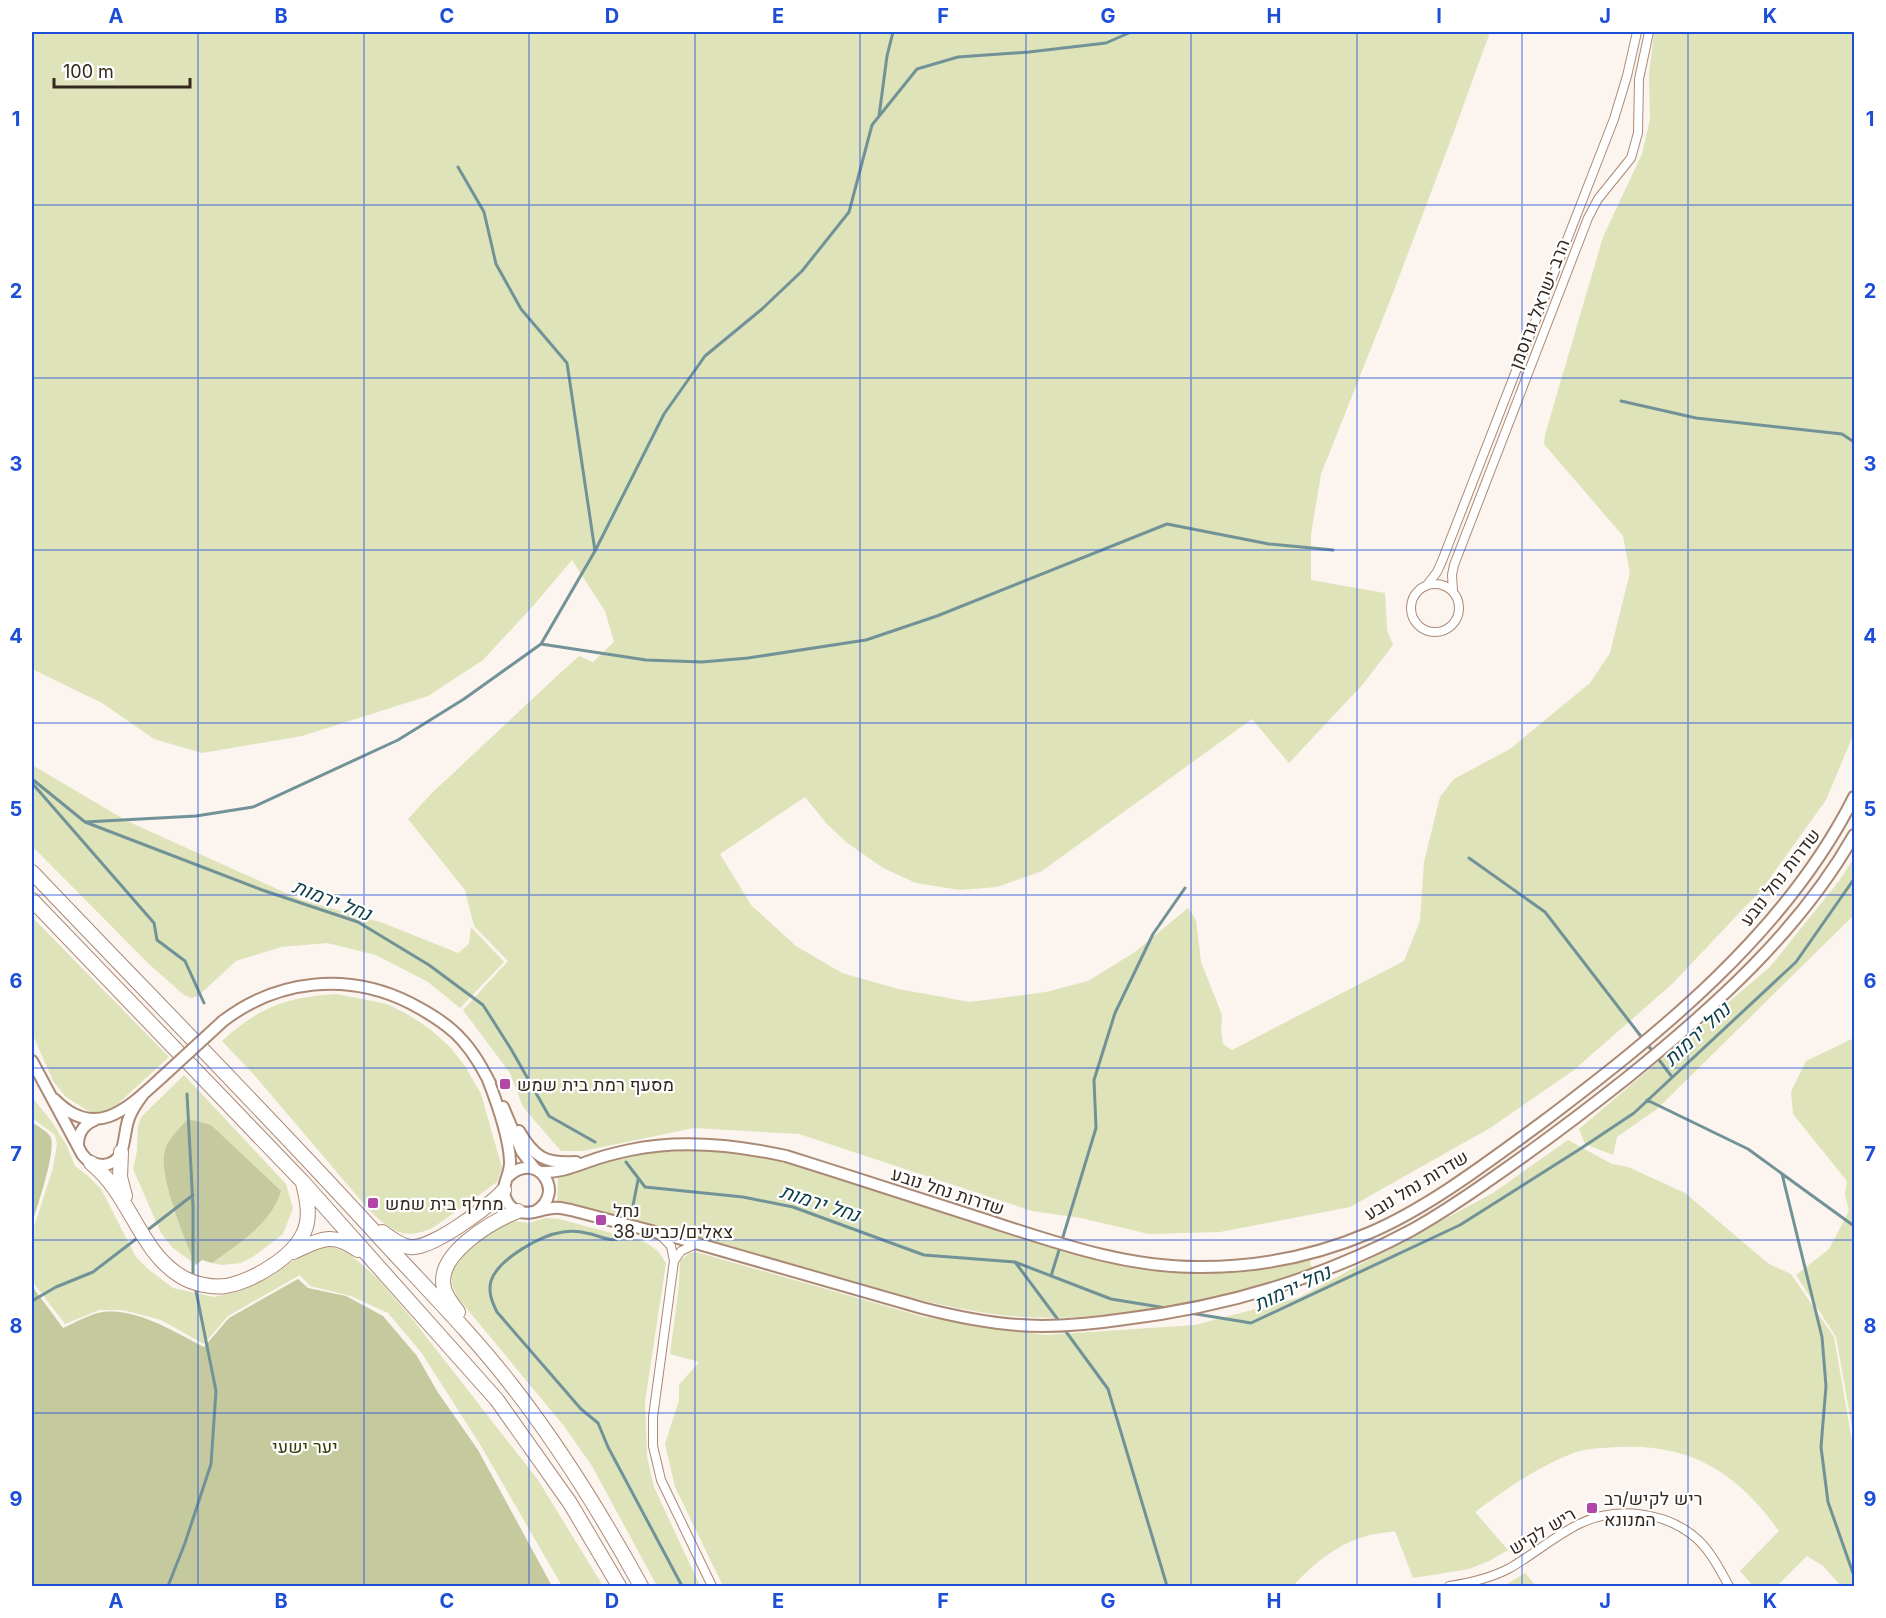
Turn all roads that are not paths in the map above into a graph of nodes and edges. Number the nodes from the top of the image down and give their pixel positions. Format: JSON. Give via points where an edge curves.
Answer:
{"nodes":[{"id":1,"x":1637,"y":32,"type":"edge"},
{"id":2,"x":1649,"y":32,"type":"edge"},
{"id":3,"x":1427,"y":585,"type":"junction"},
{"id":4,"x":1453,"y":591,"type":"junction"},
{"id":5,"x":1854,"y":797,"type":"edge"},
{"id":6,"x":1854,"y":836,"type":"edge"},
{"id":7,"x":32,"y":872,"type":"edge"},
{"id":8,"x":32,"y":900,"type":"edge"},
{"id":9,"x":32,"y":1061,"type":"edge"},
{"id":10,"x":487,"y":1077,"type":"junction"},
{"id":11,"x":48,"y":1092,"type":"junction"},
{"id":12,"x":144,"y":1094,"type":"junction"},
{"id":13,"x":500,"y":1100,"type":"junction"},
{"id":14,"x":99,"y":1120,"type":"junction"},
{"id":15,"x":123,"y":1145,"type":"junction"},
{"id":16,"x":79,"y":1147,"type":"junction"},
{"id":17,"x":588,"y":1161,"type":"junction"},
{"id":18,"x":91,"y":1163,"type":"junction"},
{"id":19,"x":538,"y":1171,"type":"junction"},
{"id":20,"x":509,"y":1176,"type":"junction"},
{"id":21,"x":302,"y":1181,"type":"junction"},
{"id":22,"x":504,"y":1190,"type":"junction"},
{"id":23,"x":347,"y":1202,"type":"junction"},
{"id":24,"x":129,"y":1209,"type":"junction"},
{"id":25,"x":518,"y":1211,"type":"junction"},
{"id":26,"x":536,"y":1211,"type":"junction"},
{"id":27,"x":657,"y":1232,"type":"junction"},
{"id":28,"x":699,"y":1244,"type":"junction"},
{"id":29,"x":288,"y":1254,"type":"junction"},
{"id":30,"x":674,"y":1261,"type":"junction"},
{"id":31,"x":376,"y":1264,"type":"junction"},
{"id":32,"x":484,"y":1352,"type":"junction"},
{"id":33,"x":619,"y":1587,"type":"edge"},
{"id":34,"x":641,"y":1587,"type":"edge"},
{"id":35,"x":712,"y":1587,"type":"edge"},
{"id":36,"x":1449,"y":1587,"type":"edge"},
{"id":37,"x":1729,"y":1587,"type":"edge"}],
"edges":[{"from":1,"to":3,"type":"street","name":"הרב ישראל גרוסמן","via":[[1614,119],[1442,561]]},
{"from":2,"to":4,"type":"street","name":"הרב ישראל גרוסמן","via":[[1639,79],[1638,133],[1632,158],[1598,199],[1588,218],[1454,565]]},
{"from":3,"to":4,"type":"street","via":[[1438,584]]},
{"from":3,"to":4,"type":"street","via":[[1416,593],[1410,607],[1415,622],[1427,631],[1442,632],[1455,622],[1459,606]]},
{"from":5,"to":17,"type":"main road","name":"שדרות נחל נובע","via":[[1813,868],[1759,934],[1634,1049],[1532,1130],[1436,1196],[1370,1233],[1307,1255],[1255,1265],[1200,1267],[1114,1258],[755,1149],[660,1145]]},
{"from":6,"to":28,"type":"main road","name":"שדרות נחל נובע","via":[[1821,886],[1775,943],[1649,1060],[1568,1125],[1436,1216],[1317,1273],[1198,1308],[1111,1321],[1040,1326],[955,1316]]},
{"from":7,"to":23,"type":"highway"},
{"from":8,"to":21,"type":"highway"},
{"from":9,"to":11,"type":"main road"},
{"from":10,"to":12,"type":"main road","bridge":true,"via":[[462,1040],[432,1015],[391,994],[360,985],[319,983],[283,989],[250,1003],[223,1021]]},
{"from":10,"to":13,"type":"main road"},
{"from":10,"to":20,"type":"main road","via":[[508,1146]]},
{"from":11,"to":14,"type":"main road","via":[[71,1112]]},
{"from":11,"to":16,"type":"main road"},
{"from":12,"to":14,"type":"main road"},
{"from":12,"to":15,"type":"main road","via":[[128,1118]]},
{"from":13,"to":17,"type":"main road","via":[[537,1155],[557,1163]]},
{"from":13,"to":19,"type":"main road","via":[[522,1152]]},
{"from":14,"to":15,"type":"main road","via":[[116,1125]]},
{"from":14,"to":16,"type":"main road","via":[[82,1130]]},
{"from":15,"to":18,"type":"main road","via":[[117,1158],[108,1164]]},
{"from":15,"to":24,"type":"highway","via":[[120,1177]]},
{"from":16,"to":18,"type":"main road"},
{"from":17,"to":19,"type":"main road","name":"שדרות נחל נובע","via":[[560,1172]]},
{"from":18,"to":24,"type":"highway","via":[[109,1180]]},
{"from":19,"to":20,"type":"main road","via":[[519,1168]]},
{"from":19,"to":26,"type":"main road","via":[[548,1183],[549,1193]]},
{"from":20,"to":22,"type":"main road"},
{"from":21,"to":29,"type":"highway","via":[[308,1207],[306,1226]]},
{"from":21,"to":31,"type":"highway"},
{"from":22,"to":23,"type":"highway","via":[[434,1242],[412,1248],[382,1233]]},
{"from":22,"to":25,"type":"main road","via":[[508,1203]]},
{"from":23,"to":32,"type":"highway"},
{"from":24,"to":29,"type":"highway","via":[[160,1260],[196,1283],[225,1286],[242,1281]]},
{"from":25,"to":26,"type":"main road"},
{"from":25,"to":32,"type":"highway","via":[[465,1243],[443,1272],[443,1286],[449,1299]]},
{"from":26,"to":27,"type":"main road","name":"שדרות נחל נובע","via":[[561,1208]]},
{"from":27,"to":28,"type":"main road","name":"שדרות נחל נובע"},
{"from":27,"to":30,"type":"street","via":[[671,1246]]},
{"from":28,"to":30,"type":"street","via":[[686,1248]]},
{"from":29,"to":31,"type":"highway","via":[[318,1241],[336,1239],[346,1241]]},
{"from":30,"to":35,"type":"street","via":[[653,1417],[653,1446],[661,1480]]},
{"from":31,"to":33,"type":"highway","via":[[497,1400],[570,1503]]},
{"from":32,"to":34,"type":"highway","via":[[553,1440]]},
{"from":36,"to":37,"type":"street","name":"ריש לקיש","via":[[1507,1569],[1581,1523],[1626,1513],[1659,1518],[1683,1528],[1706,1549]]}]}
